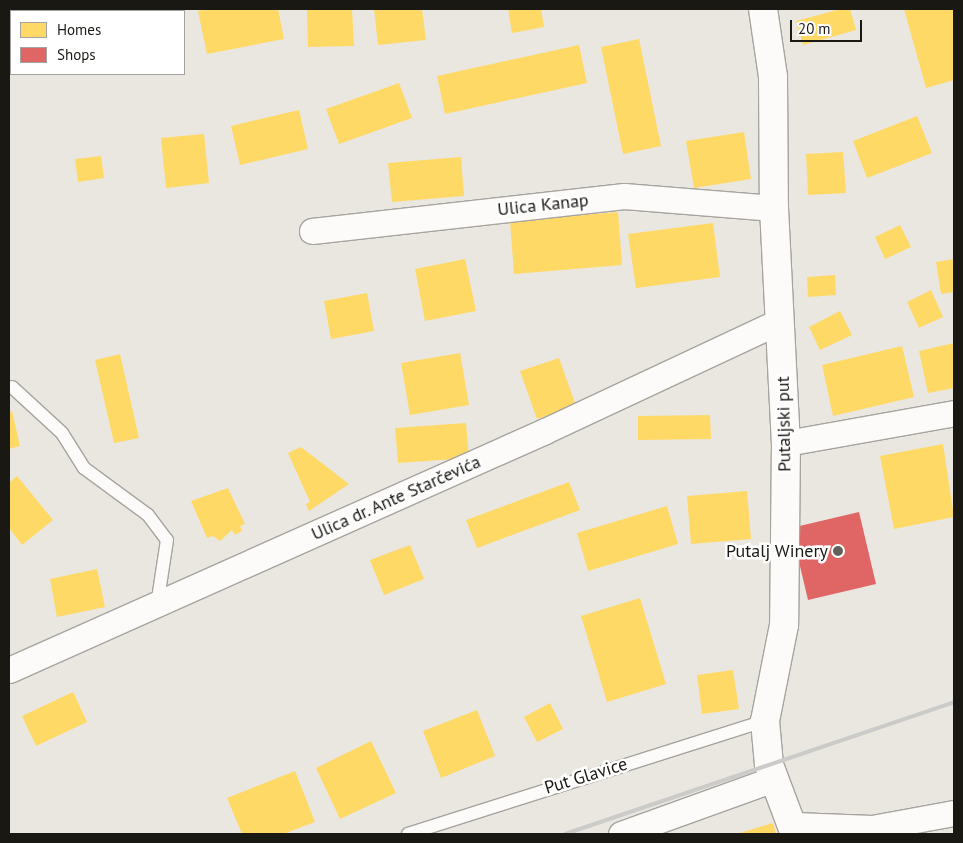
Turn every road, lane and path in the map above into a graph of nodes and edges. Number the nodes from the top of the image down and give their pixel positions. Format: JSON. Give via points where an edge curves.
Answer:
{"nodes":[{"id":1,"x":763,"y":9,"type":"edge"},
{"id":2,"x":774,"y":208,"type":"junction"},
{"id":3,"x":312,"y":231,"type":"dead end"},
{"id":4,"x":780,"y":321,"type":"junction"},
{"id":5,"x":12,"y":387,"type":"dead end"},
{"id":6,"x":954,"y":413,"type":"edge"},
{"id":7,"x":786,"y":443,"type":"junction"},
{"id":8,"x":157,"y":605,"type":"junction"},
{"id":9,"x":9,"y":670,"type":"edge"},
{"id":10,"x":765,"y":721,"type":"junction"},
{"id":11,"x":774,"y":779,"type":"junction"},
{"id":12,"x":954,"y":813,"type":"edge"},
{"id":13,"x":794,"y":830,"type":"edge"},
{"id":14,"x":408,"y":834,"type":"edge"},
{"id":15,"x":621,"y":834,"type":"edge"}],
"edges":[{"from":1,"to":2,"type":"street","name":"Putaljski put","via":[[773,77]]},
{"from":2,"to":3,"type":"street","name":"Ulica Kanap","via":[[624,196]]},
{"from":2,"to":4,"type":"street","name":"Putaljski put"},
{"from":4,"to":7,"type":"street","name":"Putaljski put"},
{"from":4,"to":8,"type":"street","name":"Ulica dr. Ante Starčevića"},
{"from":5,"to":8,"type":"lane","via":[[62,433],[84,468],[148,515],[167,540]]},
{"from":6,"to":7,"type":"street"},
{"from":7,"to":10,"type":"street","name":"Putaljski put","via":[[784,625]]},
{"from":8,"to":9,"type":"street","name":"Ulica dr. Ante Starčevića"},
{"from":10,"to":11,"type":"street","name":"Putaljski put"},
{"from":10,"to":14,"type":"lane","name":"Put Glavice"},
{"from":11,"to":13,"type":"street","name":"Putaljski put"},
{"from":11,"to":15,"type":"street"},
{"from":12,"to":13,"type":"street","via":[[872,828]]}]}
